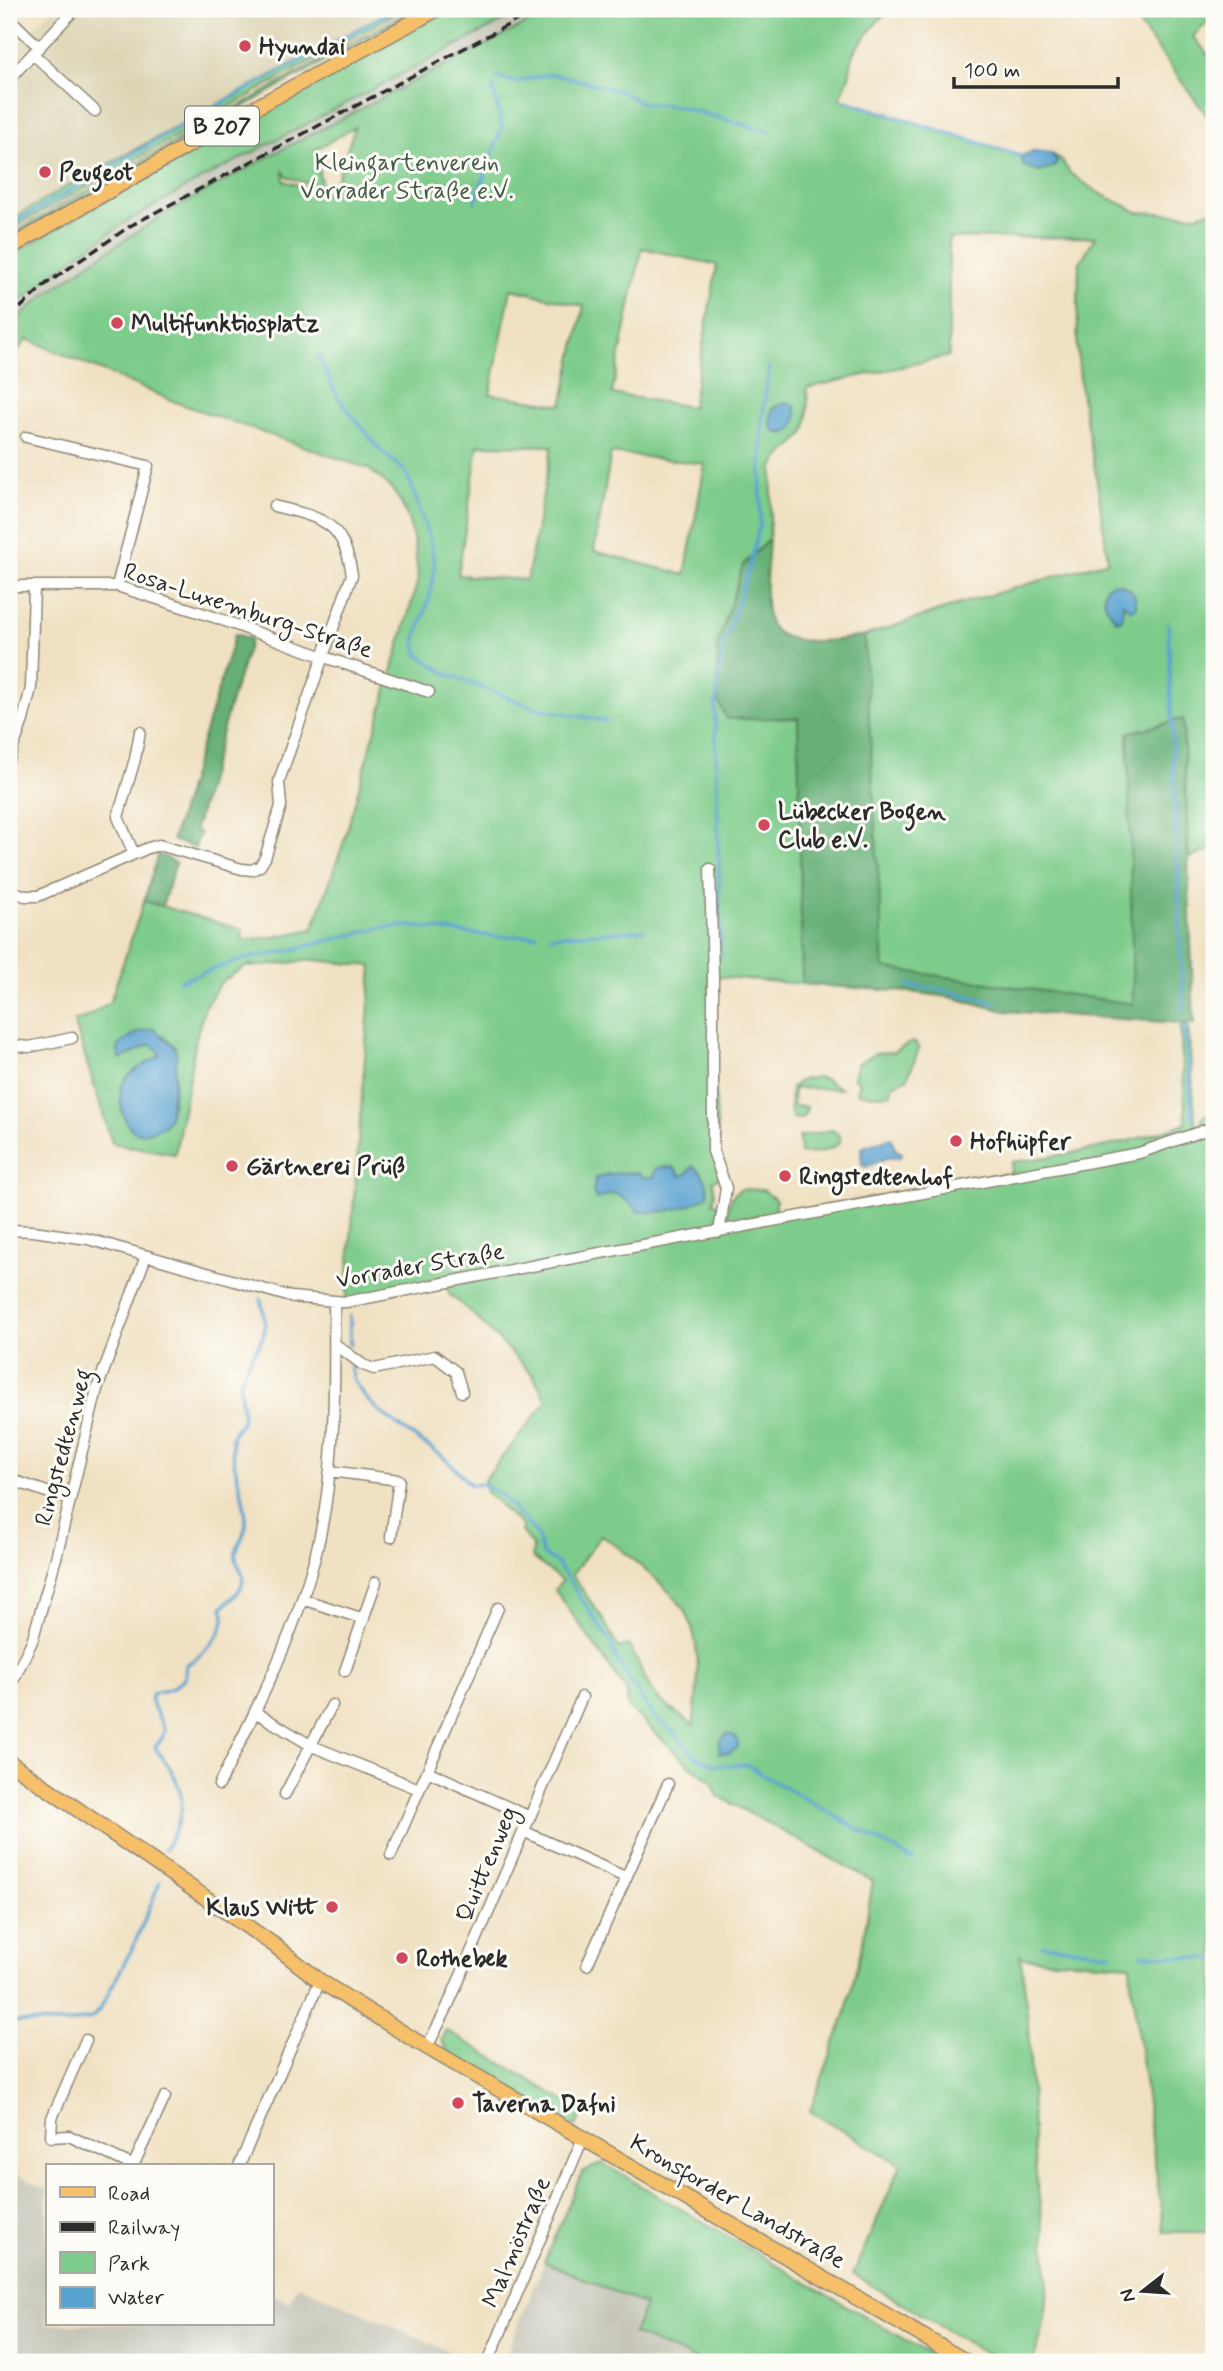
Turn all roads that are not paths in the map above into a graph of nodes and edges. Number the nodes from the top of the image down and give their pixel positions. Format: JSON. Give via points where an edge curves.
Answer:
{"nodes":[{"id":1,"x":75,"y":9,"type":"edge"},
{"id":2,"x":437,"y":9,"type":"edge"},
{"id":3,"x":9,"y":18,"type":"edge"},
{"id":4,"x":36,"y":50,"type":"junction"},
{"id":5,"x":9,"y":79,"type":"edge"},
{"id":6,"x":95,"y":111,"type":"dead end"},
{"id":7,"x":9,"y":248,"type":"edge"},
{"id":8,"x":26,"y":437,"type":"dead end"},
{"id":9,"x":274,"y":506,"type":"dead end"},
{"id":10,"x":9,"y":586,"type":"edge"},
{"id":11,"x":117,"y":586,"type":"junction"},
{"id":12,"x":34,"y":587,"type":"junction"},
{"id":13,"x":321,"y":656,"type":"junction"},
{"id":14,"x":429,"y":692,"type":"dead end"},
{"id":15,"x":140,"y":732,"type":"dead end"},
{"id":16,"x":9,"y":759,"type":"edge"},
{"id":17,"x":134,"y":854,"type":"junction"},
{"id":18,"x":710,"y":869,"type":"dead end"},
{"id":19,"x":9,"y":890,"type":"edge"},
{"id":20,"x":72,"y":1038,"type":"dead end"},
{"id":21,"x":9,"y":1045,"type":"edge"},
{"id":22,"x":1214,"y":1127,"type":"edge"},
{"id":23,"x":9,"y":1230,"type":"edge"},
{"id":24,"x":719,"y":1232,"type":"junction"},
{"id":25,"x":146,"y":1256,"type":"junction"},
{"id":26,"x":334,"y":1303,"type":"junction"},
{"id":27,"x":335,"y":1344,"type":"junction"},
{"id":28,"x":462,"y":1392,"type":"dead end"},
{"id":29,"x":330,"y":1471,"type":"junction"},
{"id":30,"x":9,"y":1479,"type":"edge"},
{"id":31,"x":70,"y":1500,"type":"junction"},
{"id":32,"x":391,"y":1536,"type":"dead end"},
{"id":33,"x":376,"y":1582,"type":"dead end"},
{"id":34,"x":302,"y":1599,"type":"junction"},
{"id":35,"x":498,"y":1608,"type":"dead end"},
{"id":36,"x":364,"y":1619,"type":"junction"},
{"id":37,"x":345,"y":1671,"type":"dead end"},
{"id":38,"x":9,"y":1689,"type":"edge"},
{"id":39,"x":582,"y":1697,"type":"dead end"},
{"id":40,"x":332,"y":1705,"type":"dead end"},
{"id":41,"x":255,"y":1712,"type":"junction"},
{"id":42,"x":312,"y":1746,"type":"junction"},
{"id":43,"x":9,"y":1762,"type":"edge"},
{"id":44,"x":427,"y":1771,"type":"junction"},
{"id":45,"x":668,"y":1784,"type":"dead end"},
{"id":46,"x":219,"y":1785,"type":"dead end"},
{"id":47,"x":419,"y":1789,"type":"junction"},
{"id":48,"x":285,"y":1794,"type":"dead end"},
{"id":49,"x":528,"y":1816,"type":"junction"},
{"id":50,"x":523,"y":1831,"type":"junction"},
{"id":51,"x":391,"y":1855,"type":"dead end"},
{"id":52,"x":625,"y":1877,"type":"junction"},
{"id":53,"x":587,"y":1965,"type":"dead end"},
{"id":54,"x":320,"y":1981,"type":"junction"},
{"id":55,"x":86,"y":2040,"type":"dead end"},
{"id":56,"x":427,"y":2047,"type":"junction"},
{"id":57,"x":165,"y":2097,"type":"dead end"},
{"id":58,"x":583,"y":2138,"type":"junction"},
{"id":59,"x":130,"y":2164,"type":"edge"},
{"id":60,"x":135,"y":2164,"type":"edge"},
{"id":61,"x":240,"y":2164,"type":"edge"},
{"id":62,"x":488,"y":2362,"type":"edge"},
{"id":63,"x":967,"y":2362,"type":"edge"}],
"edges":[{"from":1,"to":4,"type":"street"},
{"from":2,"to":7,"type":"main road","number":"B 207"},
{"from":3,"to":4,"type":"street"},
{"from":4,"to":5,"type":"street"},
{"from":4,"to":6,"type":"street"},
{"from":8,"to":11,"type":"street","via":[[148,466]]},
{"from":9,"to":13,"type":"street","via":[[322,520],[335,529],[349,561],[352,575]]},
{"from":10,"to":12,"type":"street","name":"Rosa-Luxemburg-Straße"},
{"from":11,"to":12,"type":"street","name":"Rosa-Luxemburg-Straße"},
{"from":11,"to":13,"type":"street","name":"Rosa-Luxemburg-Straße"},
{"from":12,"to":16,"type":"street","via":[[31,688]]},
{"from":13,"to":14,"type":"street","name":"Rosa-Luxemburg-Straße"},
{"from":13,"to":17,"type":"street","via":[[281,775],[280,813],[260,866],[242,869],[159,845]]},
{"from":15,"to":17,"type":"street","via":[[118,817]]},
{"from":17,"to":19,"type":"street","via":[[38,896]]},
{"from":18,"to":24,"type":"street","via":[[713,1151],[726,1188]]},
{"from":20,"to":21,"type":"street","via":[[29,1047]]},
{"from":22,"to":24,"type":"street","name":"Vorrader Straße","via":[[1139,1153]]},
{"from":23,"to":25,"type":"street","name":"Vorrader Straße","via":[[88,1238]]},
{"from":24,"to":26,"type":"street","name":"Vorrader Straße"},
{"from":25,"to":26,"type":"street","name":"Vorrader Straße","via":[[290,1297]]},
{"from":25,"to":31,"type":"street","name":"Ringstedtenweg","via":[[97,1389]]},
{"from":26,"to":27,"type":"street"},
{"from":27,"to":28,"type":"street","via":[[374,1369],[435,1356],[456,1372]]},
{"from":27,"to":29,"type":"street"},
{"from":29,"to":32,"type":"street","via":[[399,1479]]},
{"from":29,"to":34,"type":"street","via":[[316,1552]]},
{"from":30,"to":31,"type":"street"},
{"from":31,"to":38,"type":"street","name":"Ringstedtenweg","via":[[33,1641]]},
{"from":33,"to":36,"type":"street"},
{"from":34,"to":36,"type":"street"},
{"from":34,"to":41,"type":"street"},
{"from":35,"to":44,"type":"street"},
{"from":36,"to":37,"type":"street"},
{"from":39,"to":49,"type":"street","name":"Quittenweg"},
{"from":40,"to":42,"type":"street"},
{"from":41,"to":42,"type":"street"},
{"from":41,"to":46,"type":"street"},
{"from":42,"to":47,"type":"street"},
{"from":42,"to":48,"type":"street"},
{"from":43,"to":54,"type":"main road","name":"Kronsforder Landstraße"},
{"from":44,"to":47,"type":"street"},
{"from":44,"to":49,"type":"street"},
{"from":45,"to":52,"type":"street"},
{"from":47,"to":51,"type":"street"},
{"from":49,"to":50,"type":"street","name":"Quittenweg"},
{"from":50,"to":52,"type":"street"},
{"from":50,"to":56,"type":"street","name":"Quittenweg"},
{"from":52,"to":53,"type":"street"},
{"from":54,"to":56,"type":"main road","name":"Kronsforder Landstraße"},
{"from":54,"to":61,"type":"street"},
{"from":55,"to":59,"type":"street","via":[[52,2118],[51,2137],[69,2136]]},
{"from":56,"to":58,"type":"main road","name":"Kronsforder Landstraße"},
{"from":57,"to":60,"type":"street"},
{"from":58,"to":62,"type":"street","name":"Malmöstraße"},
{"from":58,"to":63,"type":"main road","name":"Kronsforder Landstraße"}]}
